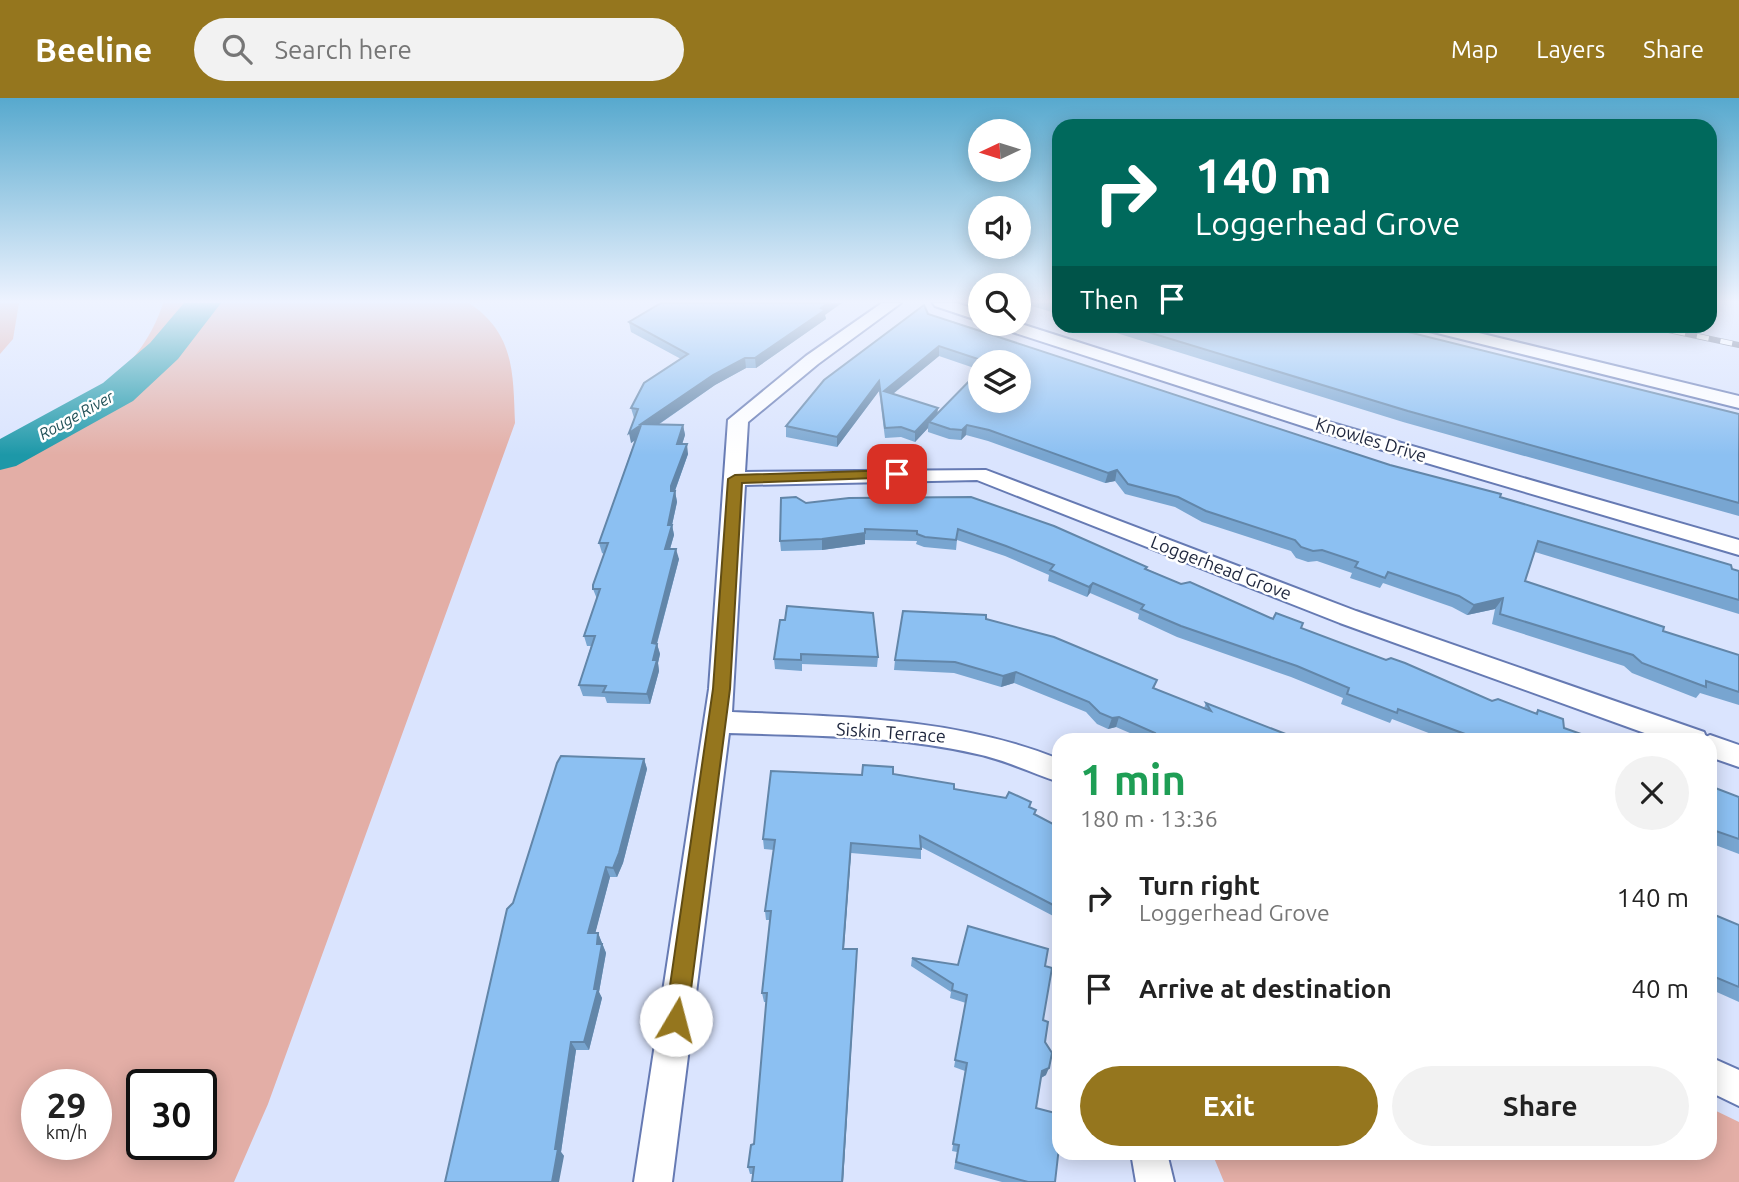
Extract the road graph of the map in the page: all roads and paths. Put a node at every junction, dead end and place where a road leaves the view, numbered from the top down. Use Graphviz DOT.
graph roads {
  1 [pos="821,354"];
  2 [pos="1098,354"];
  3 [pos="1543,354"];
  4 [pos="1739,402"];
  5 [pos="735,479"];
  6 [pos="1739,548"];
  7 [pos="717,722"];
  8 [pos="1674,733"];
  9 [pos="1717,749"];
  10 [pos="1739,757"];
  11 [pos="1052,768"];
  12 [pos="1717,1077"];
  13 [pos="1739,1088"];
  14 [pos="1150,1160"];
  15 [pos="653,1182"];
  16 [pos="1155,1182"];
  1 -- 5 [label="street"];
  2 -- 6 [label="street, Knowles Drive"];
  3 -- 4 [label="street"];
  5 -- 7 [label="street"];
  5 -- 8 [label="street, Loggerhead Grove"];
  7 -- 11 [label="street, Siskin Terrace"];
  7 -- 15 [label="street"];
  9 -- 10 [label="street"];
  12 -- 13 [label="street"];
  14 -- 16 [label="street"];
}
